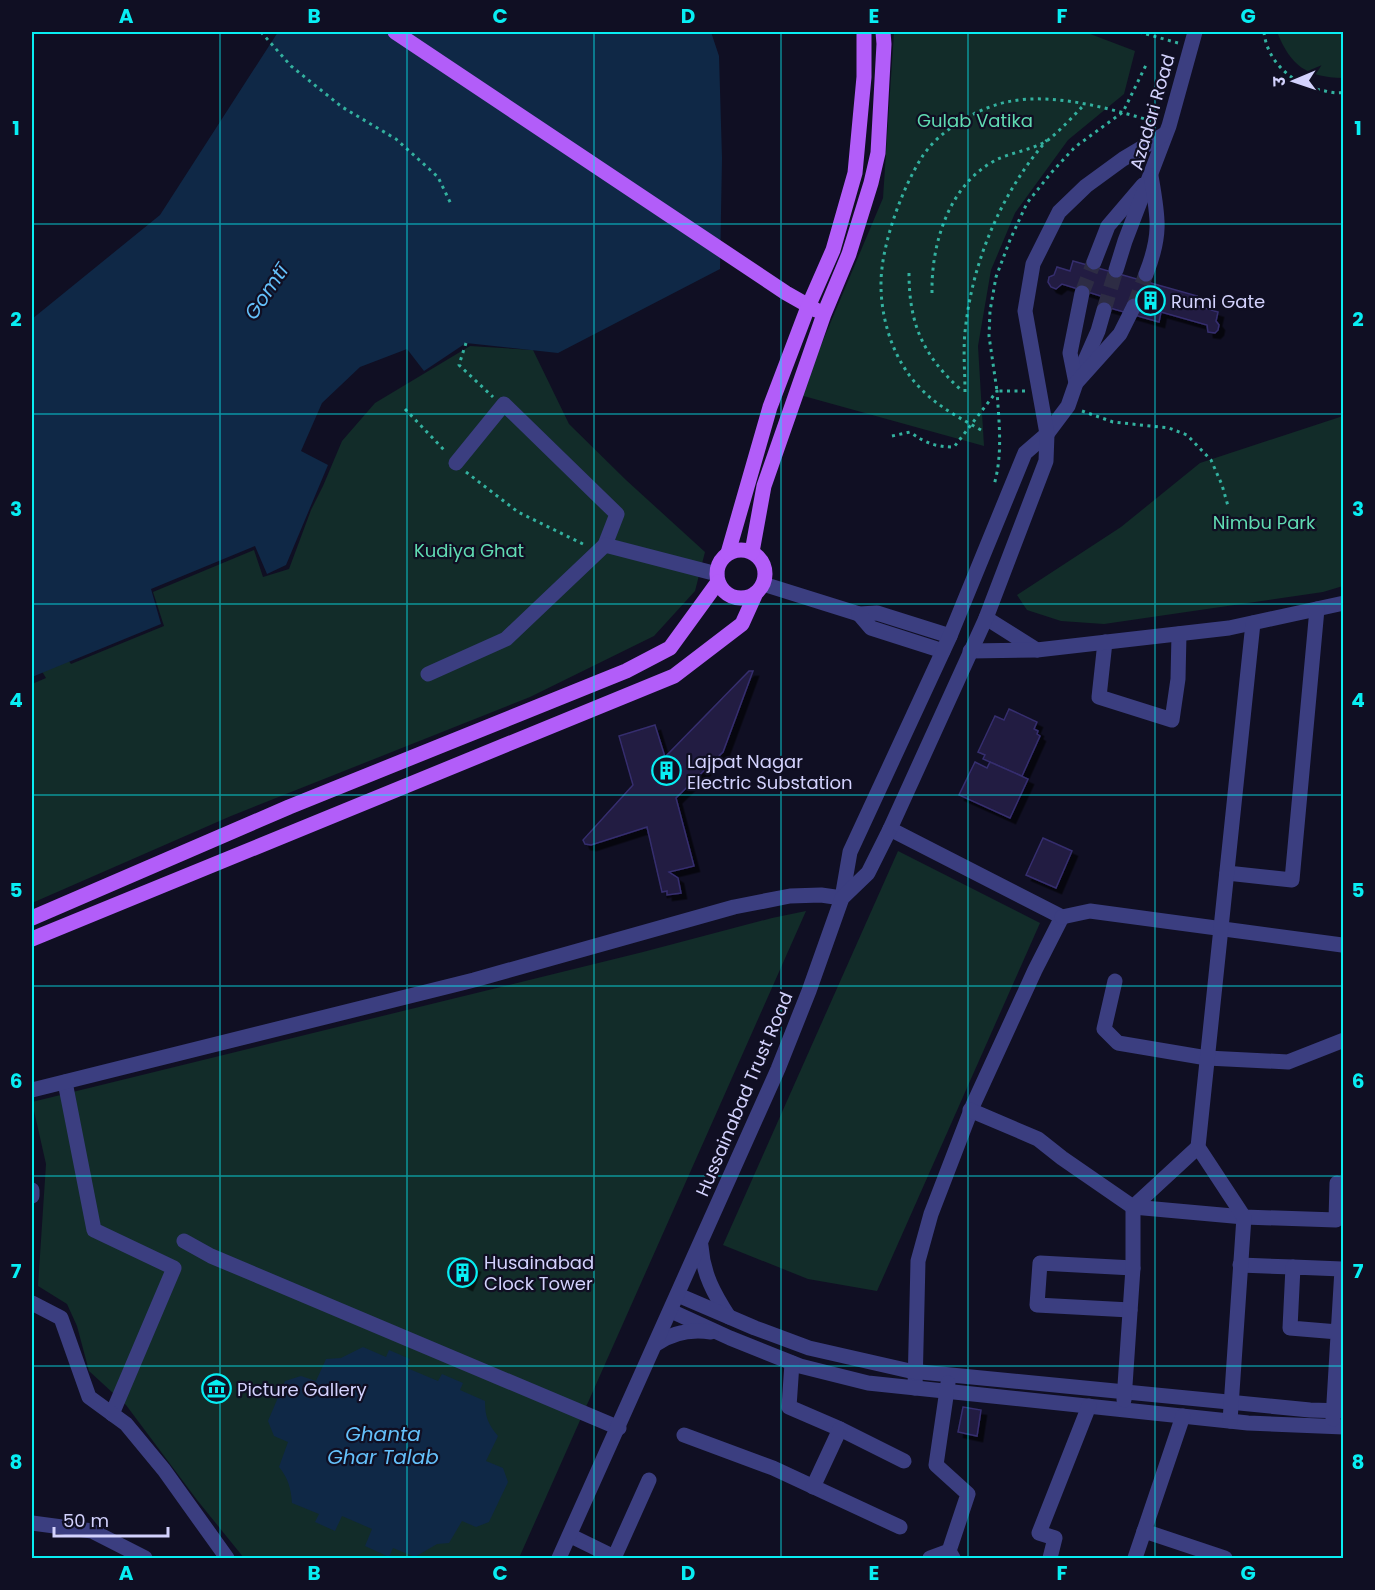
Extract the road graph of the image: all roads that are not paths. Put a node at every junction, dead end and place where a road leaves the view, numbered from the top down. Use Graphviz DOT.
graph roads {
  1 [pos="395,32"];
  2 [pos="864,32"];
  3 [pos="883,32"];
  4 [pos="1193,39"];
  5 [pos="1167,130"];
  6 [pos="1151,176"];
  7 [pos="1094,262"];
  8 [pos="1116,270"];
  9 [pos="1146,274"];
  10 [pos="1082,293"];
  11 [pos="1134,306"];
  12 [pos="808,307"];
  13 [pos="1104,310"];
  14 [pos="824,314"];
  15 [pos="1076,383"];
  16 [pos="1047,434"];
  17 [pos="456,463"];
  18 [pos="602,549"];
  19 [pos="752,552"];
  20 [pos="728,553"];
  21 [pos="717,578"];
  22 [pos="760,589"];
  23 [pos="1344,603"];
  24 [pos="1317,609"];
  25 [pos="859,614"];
  26 [pos="986,618"];
  27 [pos="1253,622"];
  28 [pos="1179,634"];
  29 [pos="950,636"];
  30 [pos="1105,642"];
  31 [pos="1038,650"];
  32 [pos="943,651"];
  33 [pos="970,651"];
  34 [pos="429,674"];
  35 [pos="890,829"];
  36 [pos="1227,873"];
  37 [pos="842,898"];
  38 [pos="1062,917"];
  39 [pos="32,918"];
  40 [pos="1221,929"];
  41 [pos="32,939"];
  42 [pos="1342,945"];
  43 [pos="1115,981"];
  44 [pos="1344,1040"];
  45 [pos="1207,1058"];
  46 [pos="65,1082"];
  47 [pos="32,1090"];
  48 [pos="970,1110"];
  49 [pos="1198,1147"];
  50 [pos="1337,1183"];
  51 [pos="32,1190"];
  52 [pos="32,1196"];
  53 [pos="1133,1207"];
  54 [pos="1244,1217"];
  55 [pos="184,1241"];
  56 [pos="700,1243"];
  57 [pos="1240,1265"];
  58 [pos="1293,1267"];
  59 [pos="1133,1268"];
  60 [pos="678,1295"];
  61 [pos="32,1303"];
  62 [pos="1130,1310"];
  63 [pos="671,1311"];
  64 [pos="729,1317"];
  65 [pos="1338,1332"];
  66 [pos="720,1333"];
  67 [pos="656,1344"];
  68 [pos="792,1363"];
  69 [pos="917,1371"];
  70 [pos="949,1374"];
  71 [pos="915,1388"];
  72 [pos="948,1391"];
  73 [pos="1125,1391"];
  74 [pos="1230,1402"];
  75 [pos="1089,1406"];
  76 [pos="1123,1410"];
  77 [pos="1339,1411"];
  78 [pos="112,1414"];
  79 [pos="1184,1416"];
  80 [pos="1230,1421"];
  81 [pos="1338,1427"];
  82 [pos="619,1428"];
  83 [pos="840,1429"];
  84 [pos="684,1435"];
  85 [pos="904,1461"];
  86 [pos="649,1480"];
  87 [pos="813,1487"];
  88 [pos="32,1523"];
  89 [pos="900,1527"];
  90 [pos="1144,1531"];
  91 [pos="571,1536"];
  92 [pos="117,1552"];
  93 [pos="951,1555"];
  94 [pos="145,1558"];
  95 [pos="227,1558"];
  96 [pos="559,1558"];
  97 [pos="614,1558"];
  98 [pos="930,1558"];
  99 [pos="1050,1558"];
  100 [pos="1134,1558"];
  101 [pos="1225,1558"];
  1 -- 12 [label="main road"];
  2 -- 12 [label="main road"];
  3 -- 14 [label="main road"];
  4 -- 5 [label="street, Azadari Road"];
  5 -- 6 [label="street, Azadari Road"];
  5 -- 16 [label="street, Hussainabad Trust Road"];
  6 -- 7 [label="street"];
  6 -- 8 [label="street"];
  6 -- 9 [label="street, Azadari Road"];
  10 -- 15 [label="street"];
  11 -- 15 [label="street"];
  12 -- 14 [label="main road"];
  12 -- 20 [label="main road"];
  13 -- 15 [label="street"];
  14 -- 19 [label="main road"];
  15 -- 16 [label="street"];
  16 -- 26 [label="street, Hussainabad Trust Road"];
  16 -- 29 [label="street"];
  17 -- 18 [label="street"];
  18 -- 21 [label="street"];
  18 -- 34 [label="street"];
  19 -- 20 [label="main road"];
  19 -- 22 [label="main road"];
  20 -- 21 [label="main road"];
  21 -- 22 [label="main road"];
  21 -- 39 [label="main road"];
  22 -- 25 [label="street"];
  22 -- 41 [label="main road"];
  23 -- 24 [label="street"];
  24 -- 27 [label="street"];
  24 -- 36 [label="street"];
  25 -- 29 [label="street"];
  25 -- 32 [label="street"];
  26 -- 31 [label="street"];
  26 -- 33 [label="street, Hussainabad Trust Road"];
  27 -- 28 [label="street"];
  27 -- 36 [label="street"];
  28 -- 30 [label="street"];
  28 -- 30 [label="street"];
  29 -- 32 [label="street"];
  30 -- 31 [label="street"];
  31 -- 33 [label="street"];
  32 -- 37 [label="street"];
  33 -- 35 [label="street, Hussainabad Trust Road"];
  35 -- 37 [label="street, Hussainabad Trust Road"];
  35 -- 38 [label="street"];
  36 -- 40 [label="street"];
  37 -- 46 [label="street"];
  37 -- 56 [label="street, Hussainabad Trust Road"];
  38 -- 40 [label="street"];
  38 -- 48 [label="street"];
  40 -- 42 [label="street"];
  40 -- 45 [label="street"];
  43 -- 45 [label="street"];
  44 -- 45 [label="street"];
  45 -- 49 [label="street"];
  46 -- 47 [label="street"];
  46 -- 78 [label="street"];
  48 -- 53 [label="street"];
  48 -- 69 [label="street"];
  49 -- 53 [label="street"];
  49 -- 54 [label="street"];
  50 -- 54 [label="street"];
  51 -- 52 [label="street"];
  53 -- 54 [label="street"];
  53 -- 59 [label="street"];
  54 -- 57 [label="street"];
  55 -- 82 [label="street"];
  56 -- 60 [label="street, Hussainabad Trust Road"];
  56 -- 64 [label="street"];
  57 -- 58 [label="street"];
  57 -- 74 [label="street"];
  58 -- 65 [label="street"];
  58 -- 65 [label="street"];
  59 -- 62 [label="street"];
  59 -- 62 [label="street"];
  60 -- 63 [label="street, Hussainabad Trust Road"];
  60 -- 64 [label="street"];
  61 -- 78 [label="street"];
  62 -- 73 [label="street"];
  63 -- 66 [label="street"];
  63 -- 67 [label="street, Hussainabad Trust Road"];
  64 -- 69 [label="street"];
  65 -- 77 [label="street"];
  66 -- 67 [label="street"];
  66 -- 68 [label="street"];
  67 -- 82 [label="street, Hussainabad Trust Road"];
  68 -- 71 [label="street"];
  68 -- 83 [label="street"];
  69 -- 70 [label="street"];
  69 -- 71 [label="street"];
  70 -- 72 [label="street"];
  70 -- 73 [label="street"];
  71 -- 72 [label="street"];
  72 -- 75 [label="street"];
  72 -- 93 [label="street"];
  73 -- 74 [label="street"];
  73 -- 76 [label="street"];
  74 -- 77 [label="street"];
  74 -- 80 [label="street"];
  75 -- 76 [label="street"];
  75 -- 99 [label="street"];
  76 -- 79 [label="street"];
  77 -- 81 [label="street"];
  78 -- 95 [label="street"];
  79 -- 80 [label="street"];
  79 -- 90 [label="street"];
  80 -- 81 [label="street"];
  82 -- 91 [label="street, Hussainabad Trust Road"];
  83 -- 85 [label="street"];
  83 -- 87 [label="street"];
  84 -- 87 [label="street"];
  86 -- 97 [label="street"];
  87 -- 89 [label="street"];
  88 -- 92 [label="street"];
  90 -- 100 [label="street"];
  90 -- 101 [label="street"];
  91 -- 96 [label="street, Hussainabad Trust Road"];
  91 -- 97 [label="street"];
  92 -- 94 [label="street"];
  93 -- 98 [label="street"];
}
